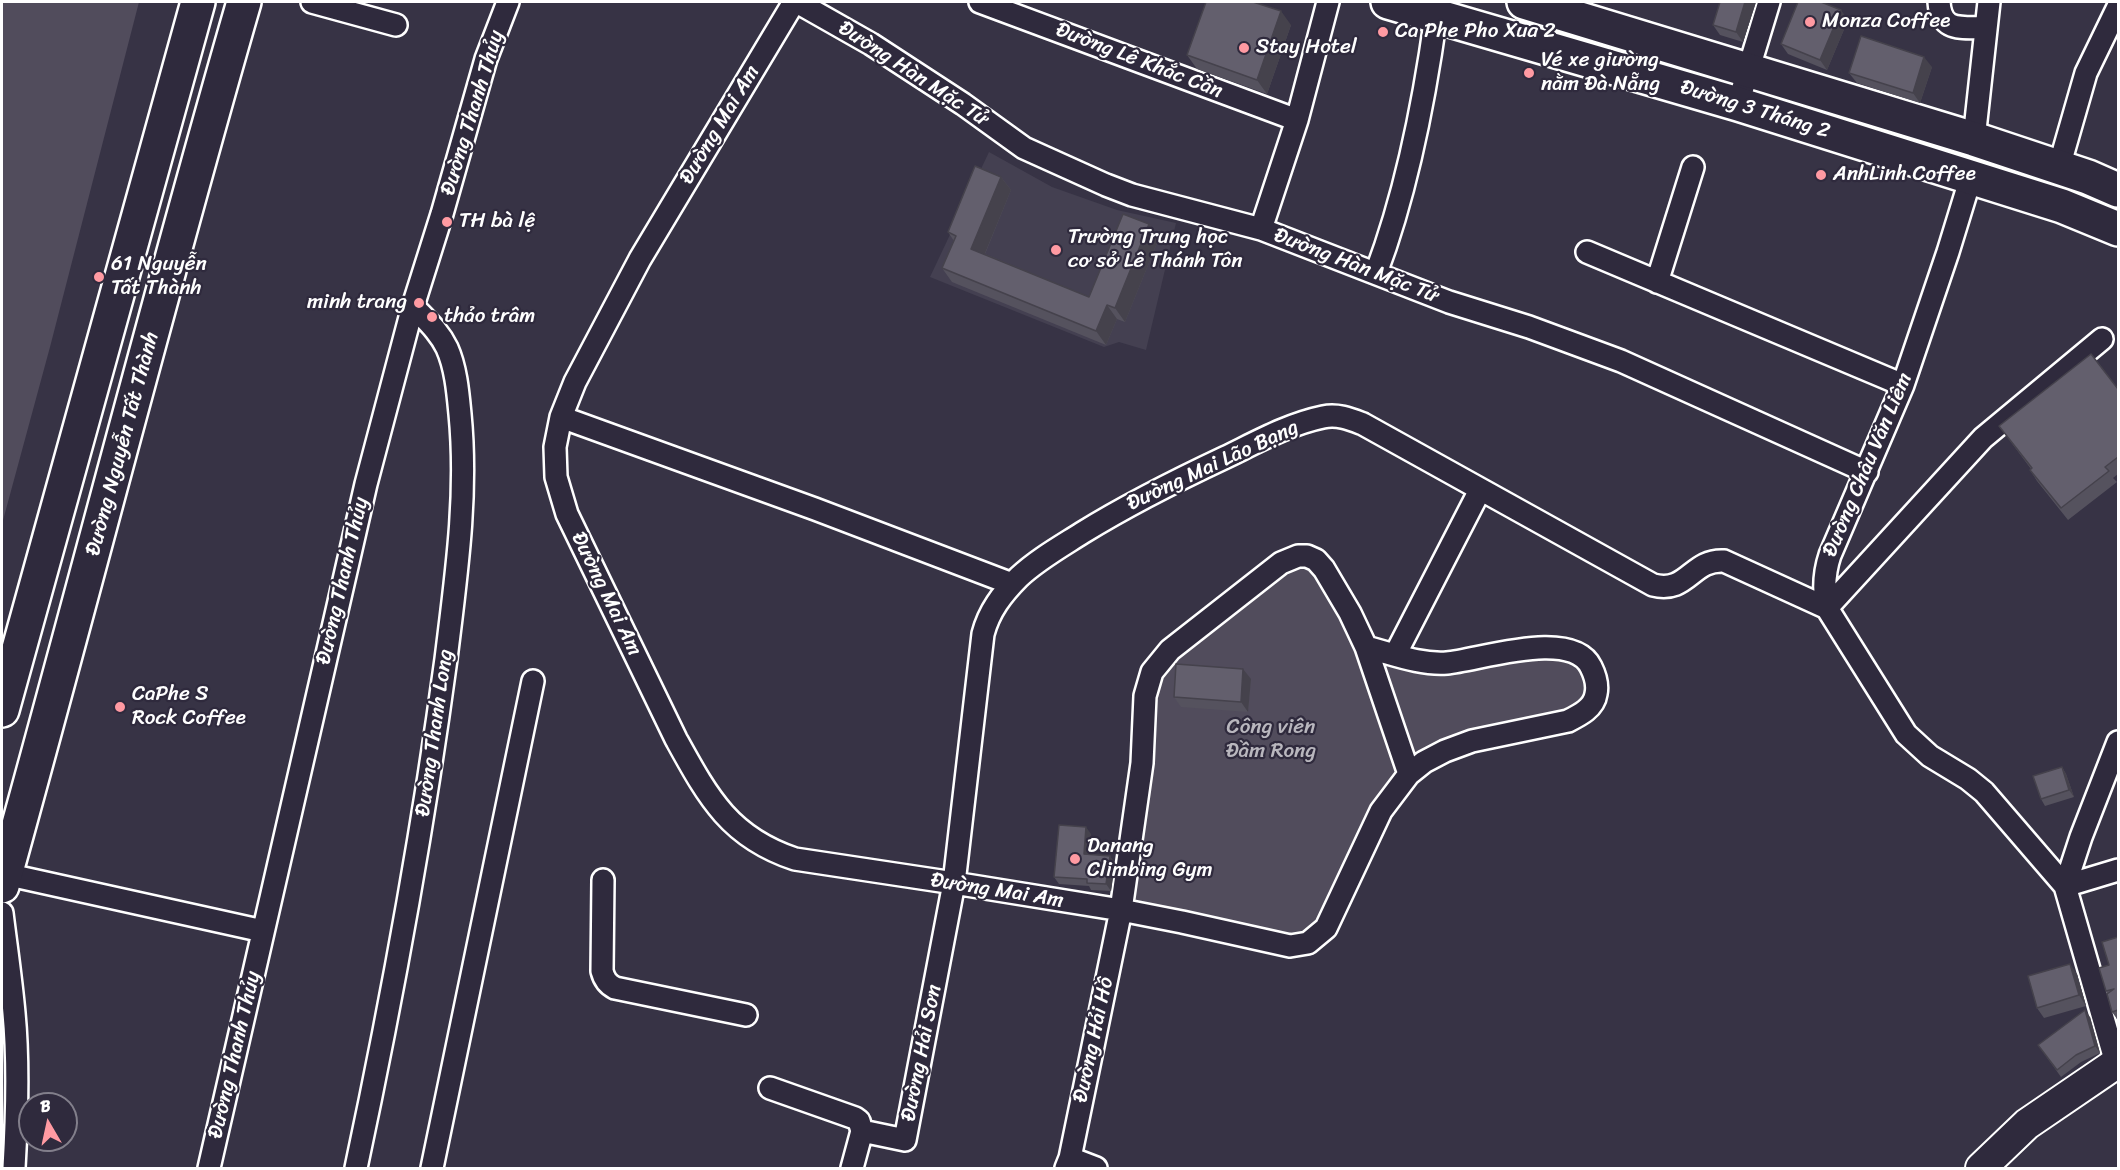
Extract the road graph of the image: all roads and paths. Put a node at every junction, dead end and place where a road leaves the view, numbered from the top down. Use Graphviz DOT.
graph roads {
  1 [pos="198,2"];
  2 [pos="244,2"];
  3 [pos="312,2"];
  4 [pos="508,2"];
  5 [pos="795,2"];
  6 [pos="980,2"];
  7 [pos="1328,2"];
  8 [pos="1388,2"];
  9 [pos="1524,2"];
  10 [pos="1769,2"];
  11 [pos="1939,2"];
  12 [pos="1989,2"];
  13 [pos="2118,7"];
  14 [pos="1436,16"];
  15 [pos="396,25"];
  16 [pos="1984,28"];
  17 [pos="1749,69"];
  18 [pos="1738,104"];
  19 [pos="1297,120"];
  20 [pos="163,126"];
  21 [pos="1974,139"];
  22 [pos="203,141"];
  23 [pos="1693,167"];
  24 [pos="2059,167"];
  25 [pos="1971,177"];
  26 [pos="2118,190"];
  27 [pos="1261,229"];
  28 [pos="2118,229"];
  29 [pos="1587,252"];
  30 [pos="1376,273"];
  31 [pos="1658,282"];
  32 [pos="412,306"];
  33 [pos="2102,339"];
  34 [pos="1903,385"];
  35 [pos="561,417"];
  36 [pos="1867,472"];
  37 [pos="1480,490"];
  38 [pos="43,562"];
  39 [pos="88,575"];
  40 [pos="1012,584"];
  41 [pos="1827,608"];
  42 [pos="1366,647"];
  43 [pos="1395,655"];
  44 [pos="533,681"];
  45 [pos="2,710"];
  46 [pos="2118,742"];
  47 [pos="1409,774"];
  48 [pos="2118,870"];
  49 [pos="3,880"];
  50 [pos="603,880"];
  51 [pos="954,883"];
  52 [pos="2065,886"];
  53 [pos="1121,910"];
  54 [pos="2,913"];
  55 [pos="263,932"];
  56 [pos="746,1015"];
  57 [pos="2117,1063"];
  58 [pos="770,1088"];
  59 [pos="862,1131"];
  60 [pos="1068,1163"];
  61 [pos="14,1168"];
  62 [pos="209,1168"];
  63 [pos="356,1168"];
  64 [pos="432,1168"];
  65 [pos="852,1168"];
  66 [pos="1096,1168"];
  67 [pos="1981,1168"];
  1 -- 20 [label="main road"];
  2 -- 22 [label="main road, Đường Nguyễn Tất Thành"];
  3 -- 15 [label="street"];
  4 -- 32 [label="street, Đường Thanh Thủy"];
  5 -- 27 [label="street, Đường Hàn Mặc Tử"];
  5 -- 35 [label="street, Đường Mai Am"];
  6 -- 19 [label="street, Đường Lê Khắc Cần"];
  7 -- 19 [label="street"];
  8 -- 14 [label="main road, Đường 3 Tháng 2"];
  9 -- 17 [label="main road, Đường 3 Tháng 2"];
  10 -- 17 [label="street"];
  11 -- 16 [label="street"];
  12 -- 16 [label="street"];
  13 -- 24 [label="street"];
  14 -- 18 [label="main road, Đường 3 Tháng 2"];
  14 -- 30 [label="street"];
  16 -- 21 [label="street"];
  17 -- 18 [label="street"];
  17 -- 21 [label="main road, Đường 3 Tháng 2"];
  18 -- 25 [label="main road, Đường 3 Tháng 2"];
  19 -- 27 [label="street"];
  20 -- 22 [label="main road"];
  20 -- 38 [label="main road"];
  21 -- 24 [label="main road, Đường 3 Tháng 2"];
  22 -- 39 [label="main road, Đường Nguyễn Tất Thành"];
  23 -- 31 [label="street"];
  24 -- 26 [label="main road, Đường 3 Tháng 2"];
  25 -- 28 [label="main road, Đường 3 Tháng 2"];
  25 -- 34 [label="street, Đường Châu Văn Liêm"];
  27 -- 30 [label="street, Đường Hàn Mặc Tử"];
  29 -- 31 [label="street"];
  30 -- 36 [label="street, Đường Hàn Mặc Tử"];
  31 -- 34 [label="street"];
  32 -- 55 [label="street, Đường Thanh Thủy"];
  32 -- 63 [label="street, Đường Thanh Long"];
  33 -- 41 [label="street"];
  34 -- 36 [label="street, Đường Châu Văn Liêm"];
  35 -- 40 [label="street"];
  35 -- 51 [label="street, Đường Mai Am"];
  36 -- 41 [label="street, Đường Châu Văn Liêm"];
  37 -- 40 [label="street, Đường Mai Lão Bạng"];
  37 -- 41 [label="street, Đường Mai Lão Bạng"];
  37 -- 43 [label="street"];
  38 -- 39 [label="main road"];
  38 -- 45 [label="main road"];
  39 -- 49 [label="main road, Đường Nguyễn Tất Thành"];
  40 -- 51 [label="street, Đường Mai Lão Bạng"];
  41 -- 52 [label="street"];
  42 -- 43 [label="street, Đường Mai Am"];
  42 -- 47 [label="street, Đường Hải Hồ"];
  42 -- 53 [label="street, Đường Hải Hồ"];
  43 -- 47 [label="street, Đường Mai Am"];
  44 -- 64 [label="street"];
  46 -- 52 [label="street"];
  47 -- 53 [label="street, Đường Mai Am"];
  48 -- 52 [label="street"];
  49 -- 55 [label="street"];
  50 -- 56 [label="street"];
  51 -- 53 [label="street, Đường Mai Am"];
  51 -- 59 [label="street, Đường Hải Sơn"];
  52 -- 57 [label="street"];
  53 -- 60 [label="street, Đường Hải Hồ"];
  54 -- 61 [label="street"];
  55 -- 62 [label="street, Đường Thanh Thủy"];
  57 -- 67 [label="main road"];
  58 -- 59 [label="street"];
  59 -- 65 [label="street"];
  60 -- 66 [label="street"];
}
